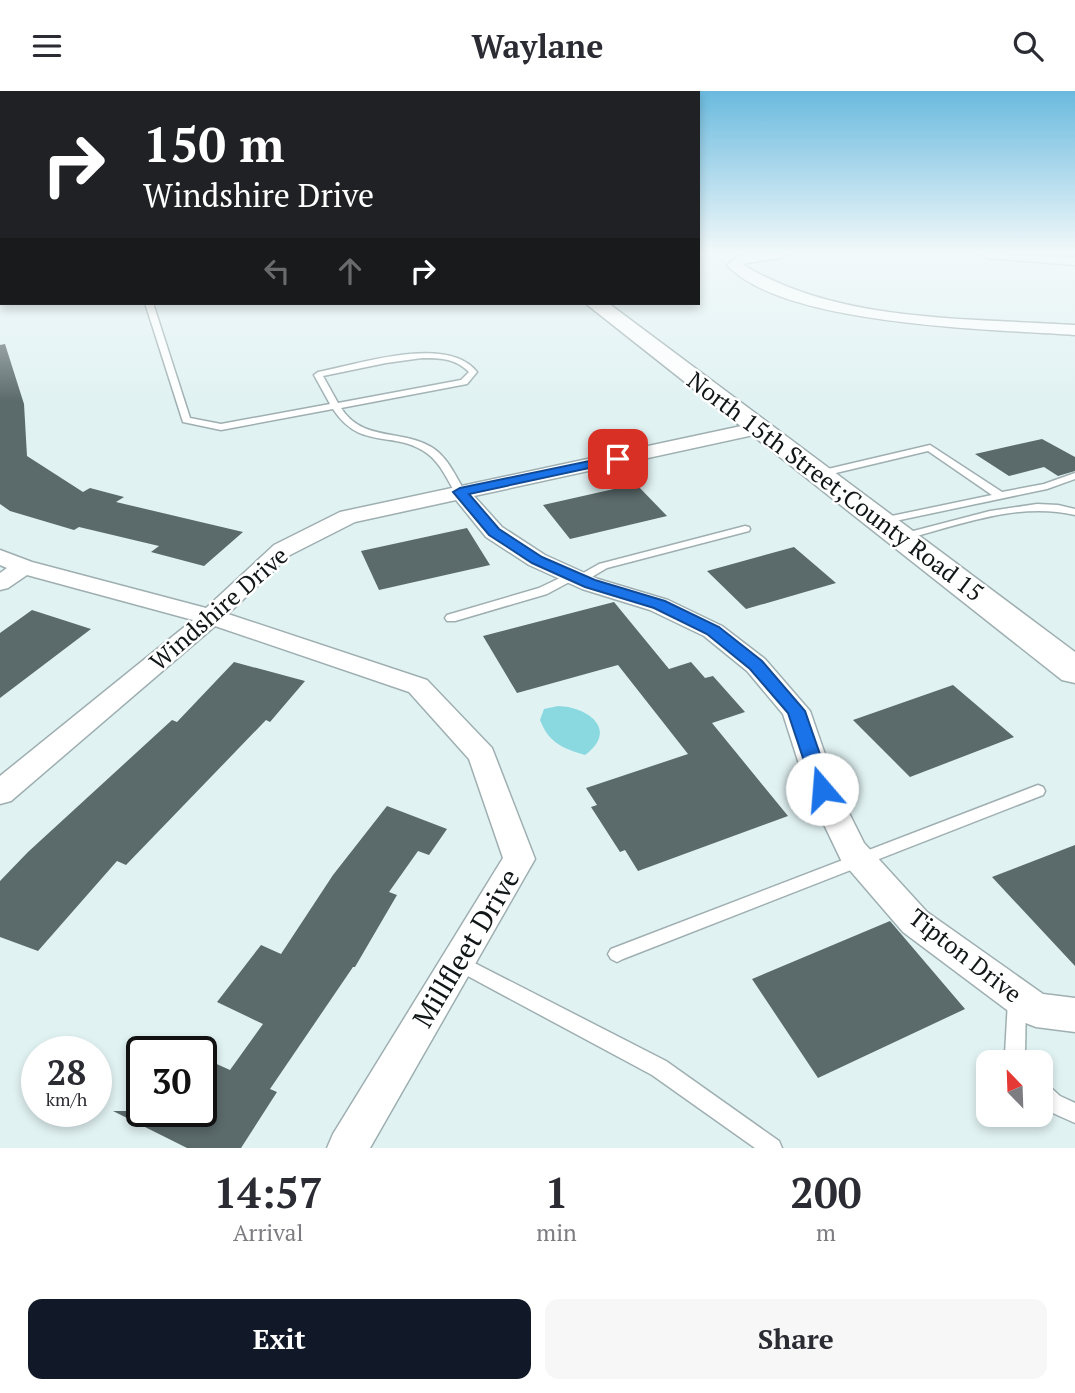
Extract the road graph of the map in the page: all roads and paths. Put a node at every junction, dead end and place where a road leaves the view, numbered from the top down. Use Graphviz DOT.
graph roads {
  1 [pos="825,303"];
  2 [pos="150,305"];
  3 [pos="598,305"];
  4 [pos="1075,330"];
  5 [pos="337,405"];
  6 [pos="760,428"];
  7 [pos="820,474"];
  8 [pos="1075,476"];
  9 [pos="460,492"];
  10 [pos="999,495"];
  11 [pos="1075,512"];
  12 [pos="746,529"];
  13 [pos="891,529"];
  14 [pos="0,557"];
  15 [pos="24,567"];
  16 [pos="576,577"];
  17 [pos="0,583"];
  18 [pos="211,617"];
  19 [pos="450,618"];
  20 [pos="1075,671"];
  21 [pos="1038,791"];
  22 [pos="0,793"];
  23 [pos="860,860"];
  24 [pos="617,954"];
  25 [pos="456,962"];
  26 [pos="1017,997"];
  27 [pos="1075,1015"];
  28 [pos="1015,1050"];
  29 [pos="1054,1103"];
  30 [pos="1075,1113"];
  31 [pos="347,1148"];
  32 [pos="772,1148"];
  1 -- 4 [label="street"];
  2 -- 5 [label="lane"];
  3 -- 6 [label="street, North 15th Street;County Road 15"];
  5 -- 5 [label="lane"];
  5 -- 9 [label="lane"];
  6 -- 7 [label="street, North 15th Street;County Road 15"];
  6 -- 9 [label="street, Windshire Drive"];
  7 -- 10 [label="lane"];
  7 -- 13 [label="street, North 15th Street;County Road 15"];
  8 -- 10 [label="lane"];
  9 -- 16 [label="street, Tipton Drive"];
  9 -- 18 [label="street, Windshire Drive"];
  10 -- 13 [label="lane"];
  11 -- 13 [label="lane"];
  12 -- 16 [label="lane"];
  13 -- 20 [label="street, North 15th Street;County Road 15"];
  14 -- 15 [label="street"];
  15 -- 17 [label="street"];
  15 -- 18 [label="street"];
  16 -- 19 [label="lane"];
  16 -- 23 [label="street, Tipton Drive"];
  18 -- 22 [label="street, Windshire Drive"];
  18 -- 25 [label="street, Millfleet Drive"];
  21 -- 23 [label="lane"];
  23 -- 24 [label="lane"];
  23 -- 26 [label="street, Tipton Drive"];
  25 -- 31 [label="street, Millfleet Drive"];
  25 -- 32 [label="lane"];
  26 -- 27 [label="street, Tipton Drive"];
  26 -- 28 [label="lane"];
  29 -- 30 [label="lane"];
}
